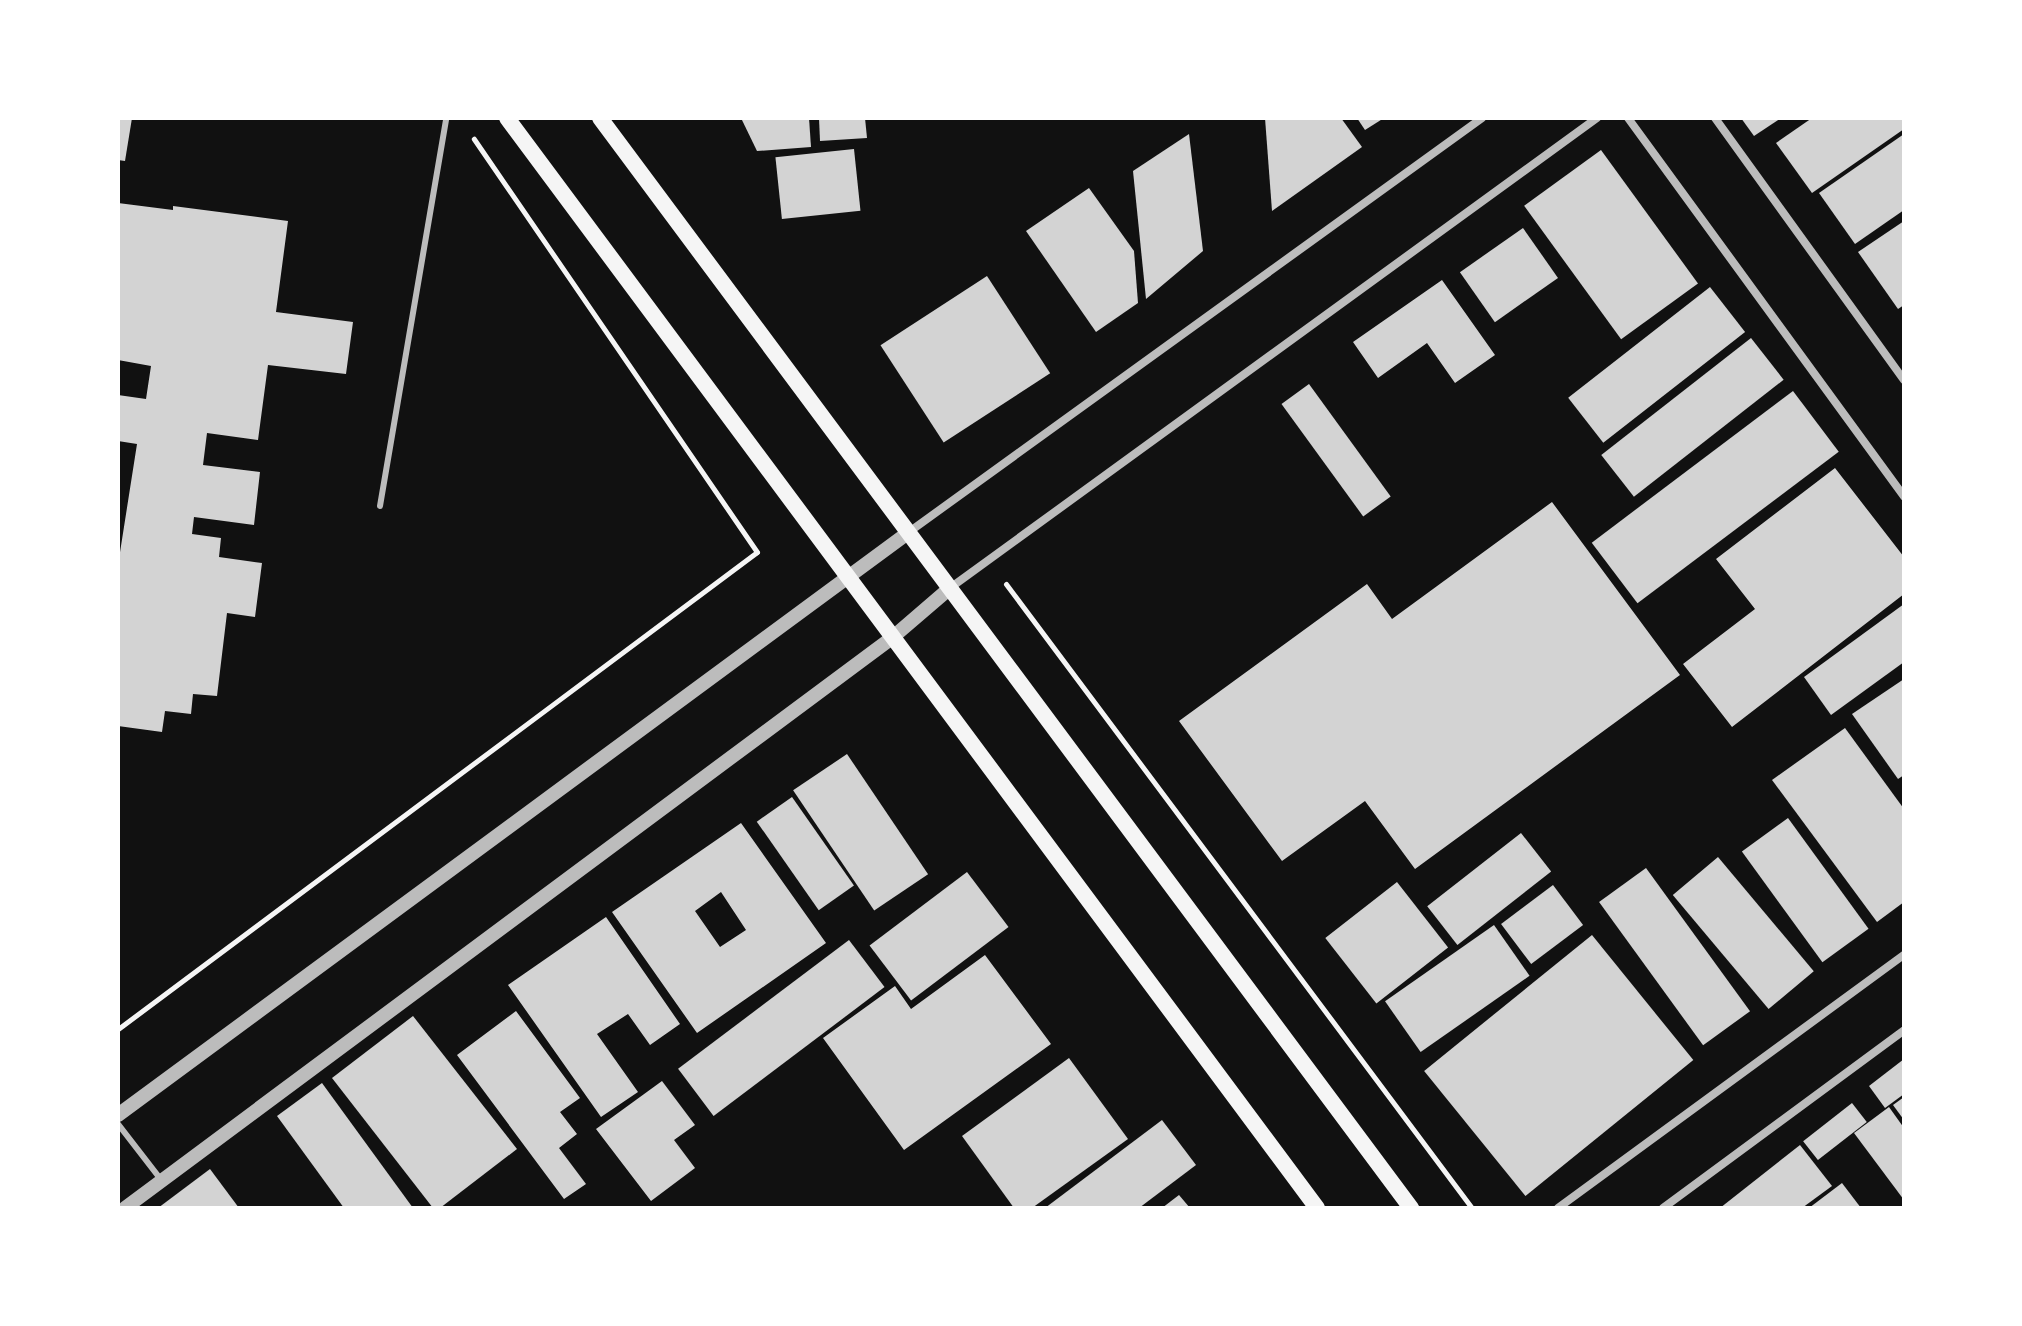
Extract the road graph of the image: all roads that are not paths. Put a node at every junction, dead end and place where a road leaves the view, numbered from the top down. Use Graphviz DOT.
graph roads {
  1 [pos="446,118"];
  2 [pos="507,118"];
  3 [pos="600,118"];
  4 [pos="1482,118"];
  5 [pos="1597,118"];
  6 [pos="1628,118"];
  7 [pos="1715,118"];
  8 [pos="1904,380"];
  9 [pos="1904,497"];
  10 [pos="380,506"];
  11 [pos="909,532"];
  12 [pos="850,579"];
  13 [pos="950,588"];
  14 [pos="893,637"];
  15 [pos="1904,955"];
  16 [pos="1904,1030"];
  17 [pos="118,1115"];
  18 [pos="118,1124"];
  19 [pos="162,1181"];
  20 [pos="125,1208"];
  21 [pos="1317,1208"];
  22 [pos="1411,1208"];
  23 [pos="1558,1208"];
  24 [pos="1663,1208"];
  1 -- 10 [label="lane"];
  2 -- 12 [label="main road"];
  3 -- 11 [label="main road"];
  4 -- 11 [label="street"];
  5 -- 13 [label="street"];
  6 -- 9 [label="street"];
  7 -- 8 [label="street"];
  11 -- 12 [label="street"];
  11 -- 13 [label="main road"];
  12 -- 14 [label="main road"];
  12 -- 17 [label="street"];
  13 -- 14 [label="street"];
  13 -- 22 [label="main road"];
  14 -- 19 [label="street"];
  14 -- 21 [label="main road"];
  15 -- 23 [label="street"];
  16 -- 24 [label="street"];
  18 -- 19 [label="lane"];
  19 -- 20 [label="street"];
}
